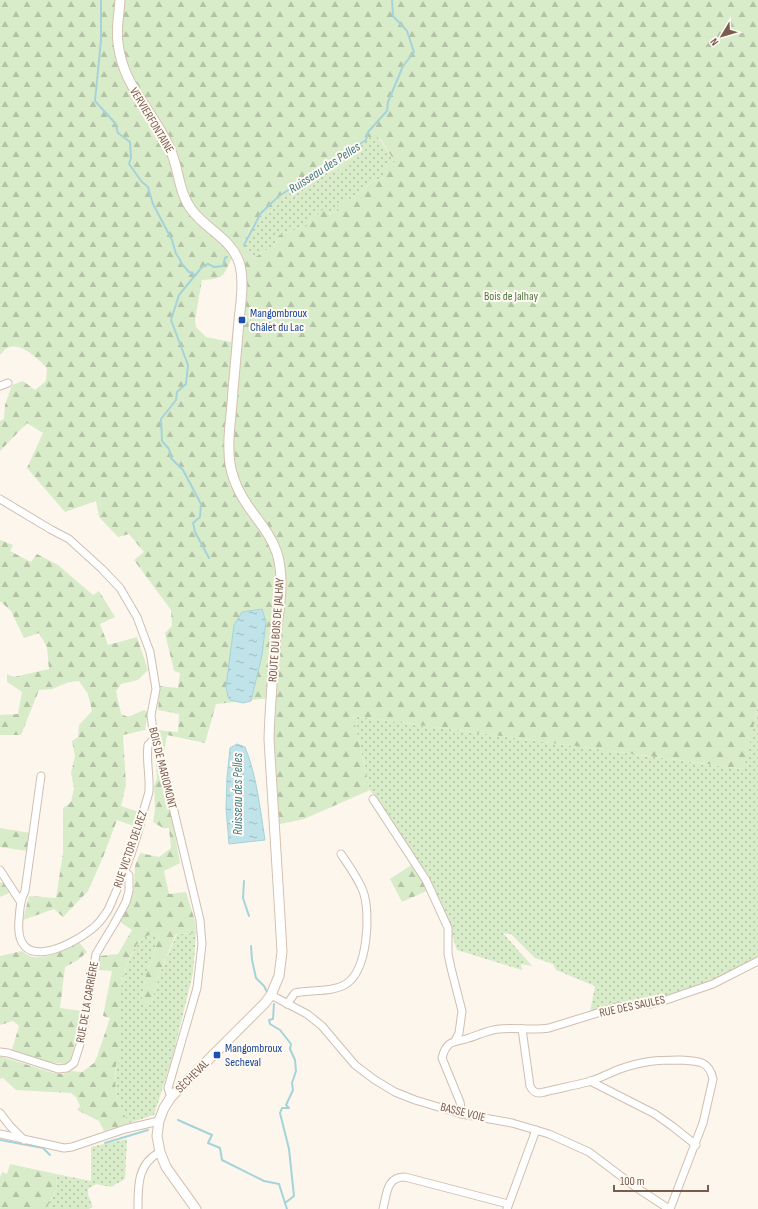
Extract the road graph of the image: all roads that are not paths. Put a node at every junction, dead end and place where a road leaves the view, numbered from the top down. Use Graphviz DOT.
graph roads {
  1 [pos="120,0"];
  2 [pos="240,267"];
  3 [pos="8,383"];
  4 [pos="0,386"];
  5 [pos="0,499"];
  6 [pos="154,739"];
  7 [pos="41,776"];
  8 [pos="373,799"];
  9 [pos="341,854"];
  10 [pos="0,870"];
  11 [pos="125,872"];
  12 [pos="20,901"];
  13 [pos="758,961"];
  14 [pos="271,995"];
  15 [pos="265,1003"];
  16 [pos="287,1004"];
  17 [pos="522,1029"];
  18 [pos="455,1041"];
  19 [pos="0,1052"];
  20 [pos="590,1081"];
  21 [pos="171,1097"];
  22 [pos="0,1113"];
  23 [pos="462,1114"];
  24 [pos="159,1120"];
  25 [pos="536,1130"];
  26 [pos="0,1134"];
  27 [pos="24,1140"];
  28 [pos="696,1145"];
  29 [pos="160,1152"];
  30 [pos="507,1206"];
  31 [pos="138,1209"];
  32 [pos="196,1209"];
  33 [pos="383,1209"];
  34 [pos="669,1209"];
  1 -- 2 [label="main road, VERVIERFONTAINE"];
  2 -- 14 [label="main road, ROUTE DU BOIS DE JALHAY"];
  3 -- 4 [label="street"];
  5 -- 6 [label="street, BOIS DE MARIOMONT"];
  6 -- 11 [label="street, RUE VICTOR DELREZ"];
  6 -- 21 [label="street, BOIS DE MARIOMONT"];
  7 -- 12 [label="street, RUE VICTOR DELREZ"];
  8 -- 18 [label="street"];
  9 -- 16 [label="street"];
  10 -- 12 [label="street"];
  11 -- 12 [label="street, RUE VICTOR DELREZ"];
  11 -- 19 [label="street, RUE DE LA CARRIÈRE"];
  13 -- 17 [label="street, RUE DES SAULES"];
  14 -- 15 [label="main road, ROUTE DU BOIS DE JALHAY"];
  14 -- 16 [label="street, BASSE VOIE"];
  15 -- 21 [label="main road, SÈCHEVAL"];
  16 -- 23 [label="street, BASSE VOIE"];
  17 -- 18 [label="street, RUE DES SAULES"];
  17 -- 20 [label="street"];
  18 -- 23 [label="street"];
  20 -- 28 [label="street"];
  20 -- 28 [label="street"];
  21 -- 24 [label="main road, SÈCHEVAL"];
  22 -- 27 [label="street"];
  23 -- 25 [label="street, BASSE VOIE"];
  24 -- 27 [label="street"];
  24 -- 29 [label="main road"];
  25 -- 30 [label="street"];
  25 -- 34 [label="street, BASSE VOIE"];
  26 -- 27 [label="street"];
  28 -- 34 [label="street"];
  29 -- 31 [label="street"];
  29 -- 32 [label="main road"];
  30 -- 33 [label="street"];
}
